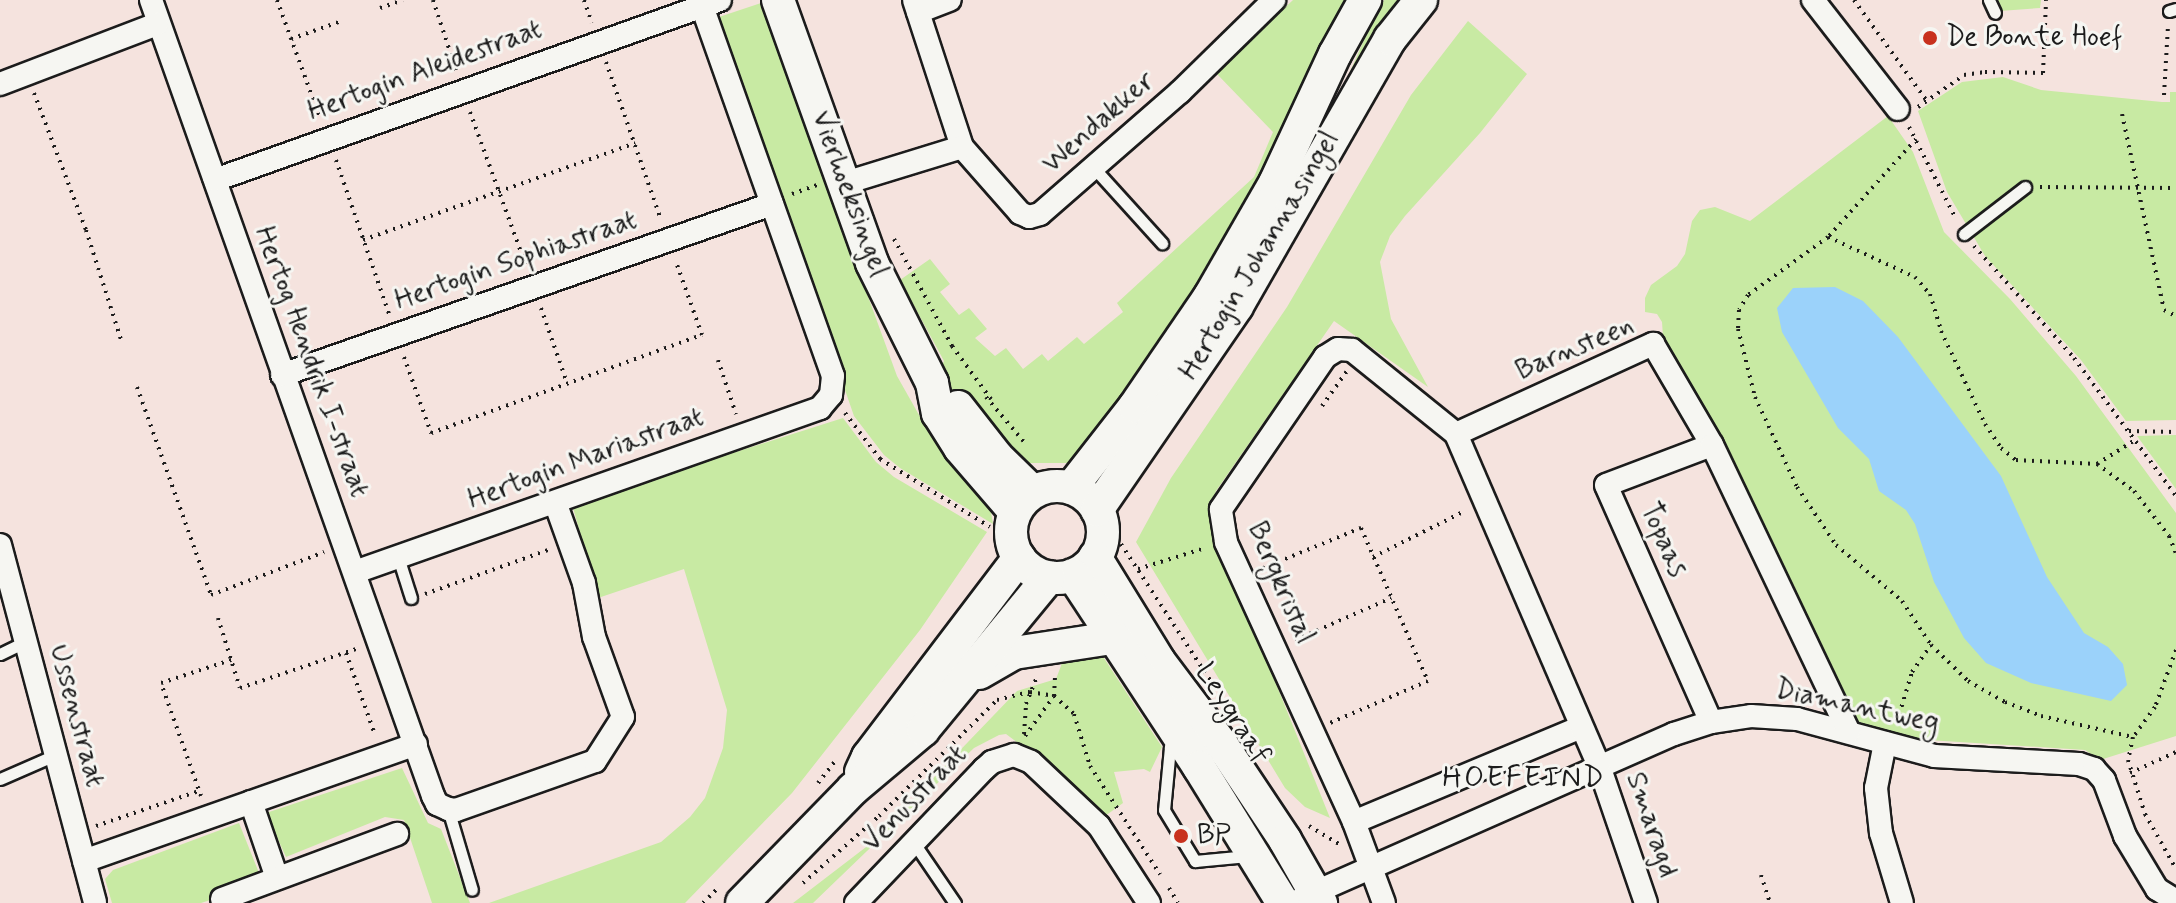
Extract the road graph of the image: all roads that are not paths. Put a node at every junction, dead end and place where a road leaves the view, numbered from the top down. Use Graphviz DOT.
graph roads {
  1 [pos="151,0"];
  2 [pos="778,0"];
  3 [pos="950,0"];
  4 [pos="1274,0"];
  5 [pos="1365,0"];
  6 [pos="1421,0"];
  7 [pos="1813,0"];
  8 [pos="1989,0"];
  9 [pos="707,2"];
  10 [pos="916,6"];
  11 [pos="1995,13"];
  12 [pos="157,24"];
  13 [pos="0,84"];
  14 [pos="1901,114"];
  15 [pos="962,147"];
  16 [pos="1093,167"];
  17 [pos="215,180"];
  18 [pos="845,183"];
  19 [pos="2025,187"];
  20 [pos="772,204"];
  21 [pos="1964,234"];
  22 [pos="1162,243"];
  23 [pos="282,375"];
  24 [pos="1456,434"];
  25 [pos="1712,445"];
  26 [pos="1071,488"];
  27 [pos="555,502"];
  28 [pos="1013,509"];
  29 [pos="1097,510"];
  30 [pos="0,545"];
  31 [pos="398,557"];
  32 [pos="1019,558"];
  33 [pos="1087,564"];
  34 [pos="355,572"];
  35 [pos="411,598"];
  36 [pos="1112,638"];
  37 [pos="25,642"];
  38 [pos="0,654"];
  39 [pos="961,687"];
  40 [pos="1711,722"];
  41 [pos="1190,727"];
  42 [pos="1581,727"];
  43 [pos="1849,732"];
  44 [pos="1885,743"];
  45 [pos="416,744"];
  46 [pos="55,755"];
  47 [pos="1599,766"];
  48 [pos="0,779"];
  49 [pos="853,789"];
  50 [pos="251,802"];
  51 [pos="448,809"];
  52 [pos="1354,822"];
  53 [pos="397,834"];
  54 [pos="914,843"];
  55 [pos="1252,856"];
  56 [pos="84,861"];
  57 [pos="1371,865"];
  58 [pos="277,878"];
  59 [pos="472,890"];
  60 [pos="222,899"];
  61 [pos="1310,899"];
  62 [pos="2176,901"];
  63 [pos="858,902"];
  64 [pos="95,903"];
  65 [pos="742,903"];
  66 [pos="955,903"];
  67 [pos="1149,903"];
  68 [pos="1283,903"];
  69 [pos="1384,903"];
  70 [pos="1646,903"];
  71 [pos="1902,903"];
  1 -- 12 [label="street, Hertog Hendrik I-straat"];
  2 -- 18 [label="main road, Vierhoeksingel"];
  3 -- 10 [label="street"];
  4 -- 16 [label="street, Wendakker"];
  5 -- 26 [label="main road, Hertogin Johannasingel"];
  6 -- 29 [label="main road, Hertogin Johannasingel"];
  7 -- 14 [label="street"];
  8 -- 11 [label="lane"];
  9 -- 17 [label="street, Hertogin Aleidestraat"];
  9 -- 20 [label="street"];
  10 -- 15 [label="street, Wendakker"];
  12 -- 13 [label="street"];
  12 -- 17 [label="street, Hertog Hendrik I-straat"];
  15 -- 16 [label="street, Wendakker"];
  15 -- 18 [label="street"];
  16 -- 22 [label="lane"];
  17 -- 23 [label="street, Hertog Hendrik I-straat"];
  18 -- 28 [label="main road, Vierhoeksingel"];
  19 -- 21 [label="lane"];
  20 -- 23 [label="street, Hertogin Sophiastraat"];
  20 -- 27 [label="street, Hertogin Mariastraat"];
  23 -- 34 [label="street, Hertog Hendrik I-straat"];
  24 -- 25 [label="street, Barnsteen"];
  24 -- 42 [label="street"];
  24 -- 52 [label="street, Bergkristal"];
  25 -- 40 [label="street, Topaas"];
  25 -- 43 [label="street, Barnsteen"];
  26 -- 28 [label="main road"];
  26 -- 29 [label="main road"];
  27 -- 31 [label="street, Hertogin Mariastraat"];
  27 -- 51 [label="street"];
  28 -- 32 [label="main road"];
  29 -- 33 [label="main road"];
  30 -- 37 [label="street, Ussenstraat"];
  31 -- 34 [label="street, Hertogin Mariastraat"];
  31 -- 35 [label="lane"];
  32 -- 33 [label="main road"];
  32 -- 49 [label="main road"];
  33 -- 36 [label="main road, Leygraaf"];
  33 -- 39 [label="main road"];
  33 -- 41 [label="main road, Leygraaf"];
  34 -- 45 [label="street, Hertog Hendrik I-straat"];
  36 -- 39 [label="main road"];
  36 -- 41 [label="main road, Leygraaf"];
  37 -- 38 [label="lane"];
  37 -- 46 [label="street, Ussenstraat"];
  39 -- 49 [label="main road"];
  40 -- 43 [label="street, Diamantweg"];
  40 -- 47 [label="street, Diamantweg"];
  41 -- 55 [label="main road, Leygraaf"];
  41 -- 55 [label="lane"];
  41 -- 61 [label="main road, Leygraaf"];
  42 -- 47 [label="street"];
  42 -- 52 [label="street"];
  43 -- 44 [label="street, Diamantweg"];
  44 -- 62 [label="street, Diamantweg"];
  44 -- 71 [label="street"];
  45 -- 50 [label="street"];
  45 -- 51 [label="street, Hertog Hendrik I-straat"];
  46 -- 48 [label="lane"];
  46 -- 56 [label="street, Ussenstraat"];
  47 -- 57 [label="street, Diamantweg"];
  47 -- 70 [label="street, Smaragd"];
  49 -- 65 [label="main road"];
  50 -- 56 [label="street"];
  50 -- 58 [label="street"];
  51 -- 59 [label="lane"];
  52 -- 57 [label="street, Bergkristal"];
  53 -- 58 [label="street"];
  54 -- 63 [label="street, Venusstraat"];
  54 -- 66 [label="lane"];
  54 -- 67 [label="street, Venusstraat"];
  55 -- 68 [label="main road, Leygraaf"];
  56 -- 64 [label="street, Ussenstraat"];
  57 -- 61 [label="street, Diamantweg"];
  57 -- 69 [label="street, Bergkristal"];
  58 -- 60 [label="street"];
}
